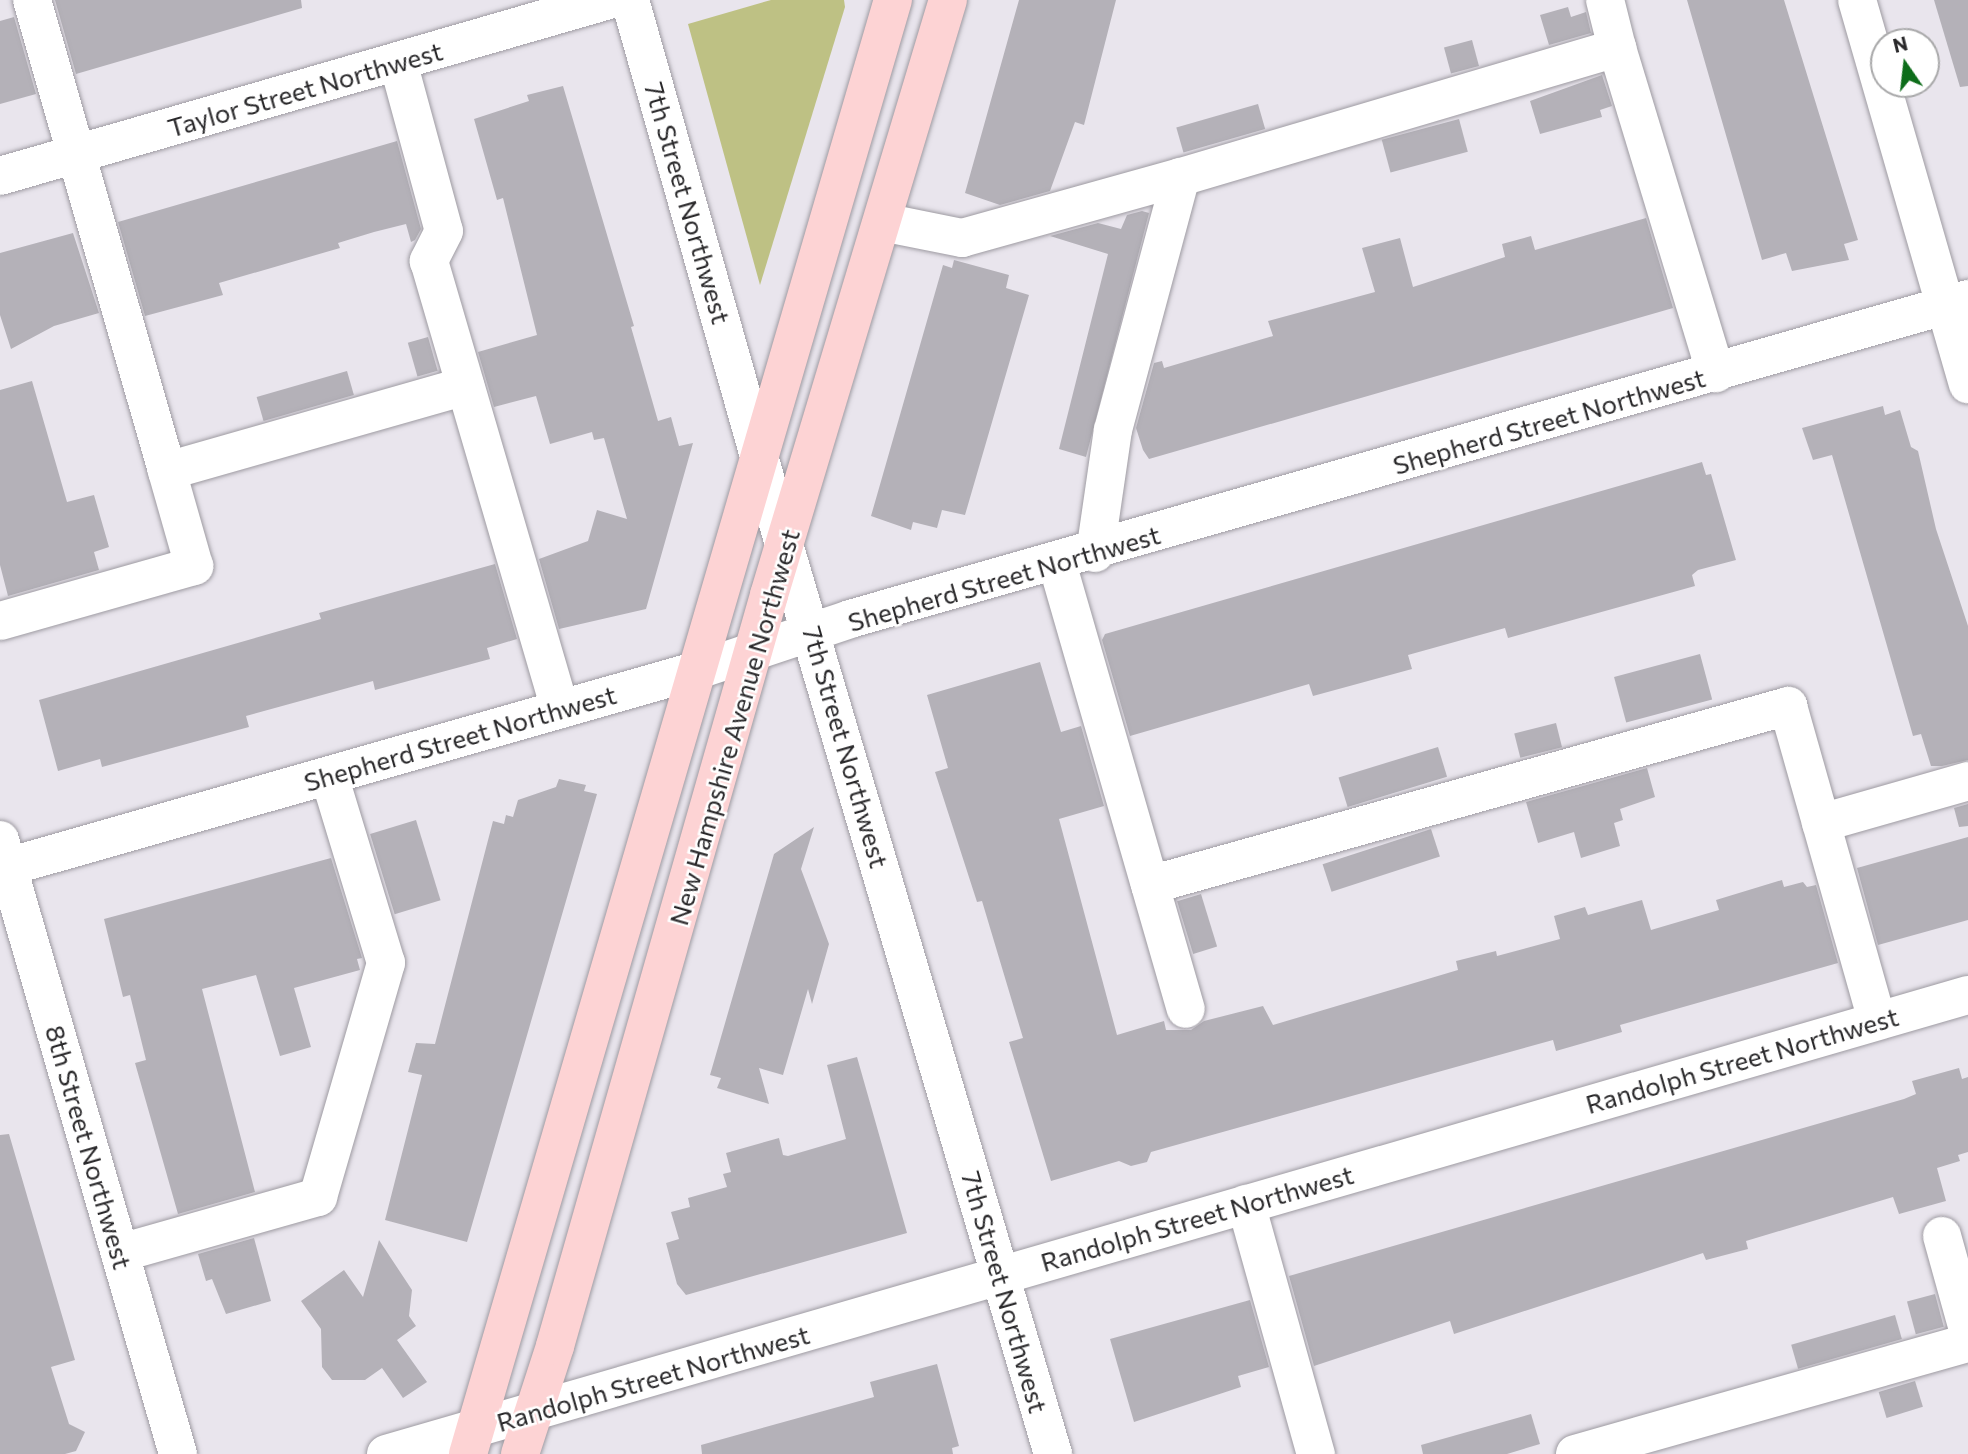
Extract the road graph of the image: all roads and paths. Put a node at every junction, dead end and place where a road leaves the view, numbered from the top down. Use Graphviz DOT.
graph roads {
  1 [pos="32,0"];
  2 [pos="609,0"];
  3 [pos="630,0"];
  4 [pos="893,0"];
  5 [pos="948,0"];
  6 [pos="1605,0"];
  7 [pos="1857,0"];
  8 [pos="1618,48"];
  9 [pos="398,62"];
  10 [pos="75,155"];
  11 [pos="0,176"];
  12 [pos="1181,177"];
  13 [pos="882,222"];
  14 [pos="1957,302"];
  15 [pos="1716,373"];
  16 [pos="1968,384"];
  17 [pos="466,386"];
  18 [pos="760,456"];
  19 [pos="167,471"];
  20 [pos="785,548"];
  21 [pos="1095,552"];
  22 [pos="1057,563"];
  23 [pos="0,621"];
  24 [pos="812,635"];
  25 [pos="755,652"];
  26 [pos="698,670"];
  27 [pos="561,709"];
  28 [pos="329,775"];
  29 [pos="1968,781"];
  30 [pos="1821,823"];
  31 [pos="3,859"];
  32 [pos="1150,885"];
  33 [pos="1968,995"];
  34 [pos="1186,1009"];
  35 [pos="1877,1021"];
  36 [pos="1245,1204"];
  37 [pos="1942,1236"];
  38 [pos="120,1253"];
  39 [pos="1001,1276"];
  40 [pos="1968,1330"];
  41 [pos="1968,1343"];
  42 [pos="534,1413"];
  43 [pos="472,1442"];
  44 [pos="178,1454"];
  45 [pos="386,1454"];
  46 [pos="520,1454"];
  47 [pos="1053,1454"];
  48 [pos="1316,1454"];
  49 [pos="1576,1454"];
  1 -- 10 [label="street"];
  2 -- 9 [label="street, Taylor Street Northwest"];
  3 -- 18 [label="street, 7th Street Northwest"];
  4 -- 18 [label="main road, New Hampshire Avenue Northwest"];
  5 -- 13 [label="main road, New Hampshire Avenue Northwest"];
  6 -- 8 [label="street"];
  7 -- 14 [label="street"];
  8 -- 12 [label="street"];
  8 -- 15 [label="street"];
  9 -- 10 [label="street, Taylor Street Northwest"];
  9 -- 17 [label="street"];
  10 -- 11 [label="street, Taylor Street Northwest"];
  10 -- 19 [label="street"];
  12 -- 13 [label="street"];
  12 -- 21 [label="street"];
  13 -- 20 [label="main road, New Hampshire Avenue Northwest"];
  14 -- 15 [label="street, Shepherd Street Northwest"];
  14 -- 16 [label="street"];
  15 -- 21 [label="street, Shepherd Street Northwest"];
  17 -- 19 [label="street"];
  17 -- 27 [label="street"];
  18 -- 20 [label="street, 7th Street Northwest"];
  18 -- 26 [label="main road, New Hampshire Avenue Northwest"];
  19 -- 23 [label="street"];
  20 -- 24 [label="street, 7th Street Northwest"];
  20 -- 25 [label="main road, New Hampshire Avenue Northwest"];
  21 -- 22 [label="street, Shepherd Street Northwest"];
  22 -- 24 [label="street, Shepherd Street Northwest"];
  22 -- 32 [label="street"];
  24 -- 25 [label="street, Shepherd Street Northwest"];
  24 -- 39 [label="street, 7th Street Northwest"];
  25 -- 26 [label="street, Shepherd Street Northwest"];
  25 -- 42 [label="main road, New Hampshire Avenue Northwest"];
  26 -- 27 [label="street, Shepherd Street Northwest"];
  26 -- 43 [label="main road, New Hampshire Avenue Northwest"];
  27 -- 28 [label="street, Shepherd Street Northwest"];
  28 -- 31 [label="street, Shepherd Street Northwest"];
  28 -- 38 [label="street"];
  29 -- 30 [label="street"];
  30 -- 32 [label="street"];
  30 -- 35 [label="street"];
  31 -- 38 [label="street, 8th Street Northwest"];
  32 -- 34 [label="street"];
  33 -- 35 [label="street, Randolph Street Northwest"];
  35 -- 36 [label="street, Randolph Street Northwest"];
  36 -- 39 [label="street, Randolph Street Northwest"];
  36 -- 48 [label="street"];
  37 -- 40 [label="street"];
  38 -- 44 [label="street, 8th Street Northwest"];
  39 -- 42 [label="street, Randolph Street Northwest"];
  39 -- 47 [label="street, 7th Street Northwest"];
  41 -- 49 [label="street"];
  42 -- 43 [label="street, Randolph Street Northwest"];
  42 -- 46 [label="main road, New Hampshire Avenue Northwest"];
  43 -- 45 [label="street, Randolph Street Northwest"];
}
